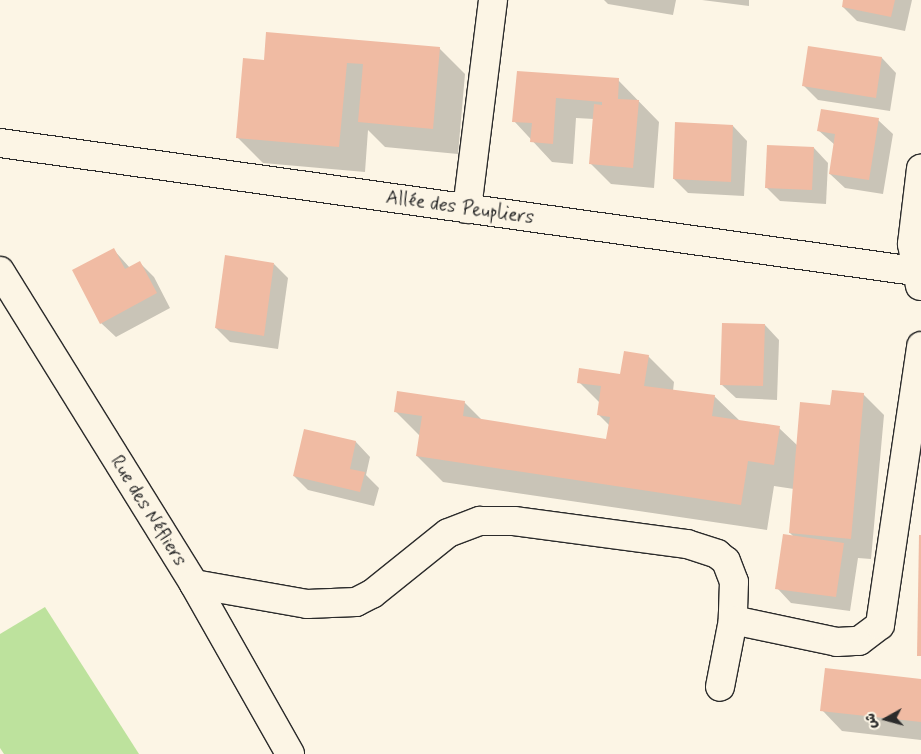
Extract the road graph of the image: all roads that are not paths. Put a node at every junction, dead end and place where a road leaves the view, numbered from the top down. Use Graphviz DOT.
graph roads {
  1 [pos="493,0"];
  2 [pos="0,143"];
  3 [pos="921,169"];
  4 [pos="467,209"];
  5 [pos="0,272"];
  6 [pos="919,277"];
  7 [pos="921,346"];
  8 [pos="194,584"];
  9 [pos="733,620"];
  10 [pos="720,687"];
  11 [pos="290,754"];
  1 -- 4 [label="street"];
  2 -- 4 [label="street, Allée des Peupliers"];
  3 -- 6 [label="street"];
  4 -- 6 [label="street, Allée des Peupliers"];
  5 -- 8 [label="street, Rue des Néfliers"];
  7 -- 9 [label="street"];
  8 -- 9 [label="street"];
  8 -- 11 [label="street, Rue des Néfliers"];
  9 -- 10 [label="street"];
}
